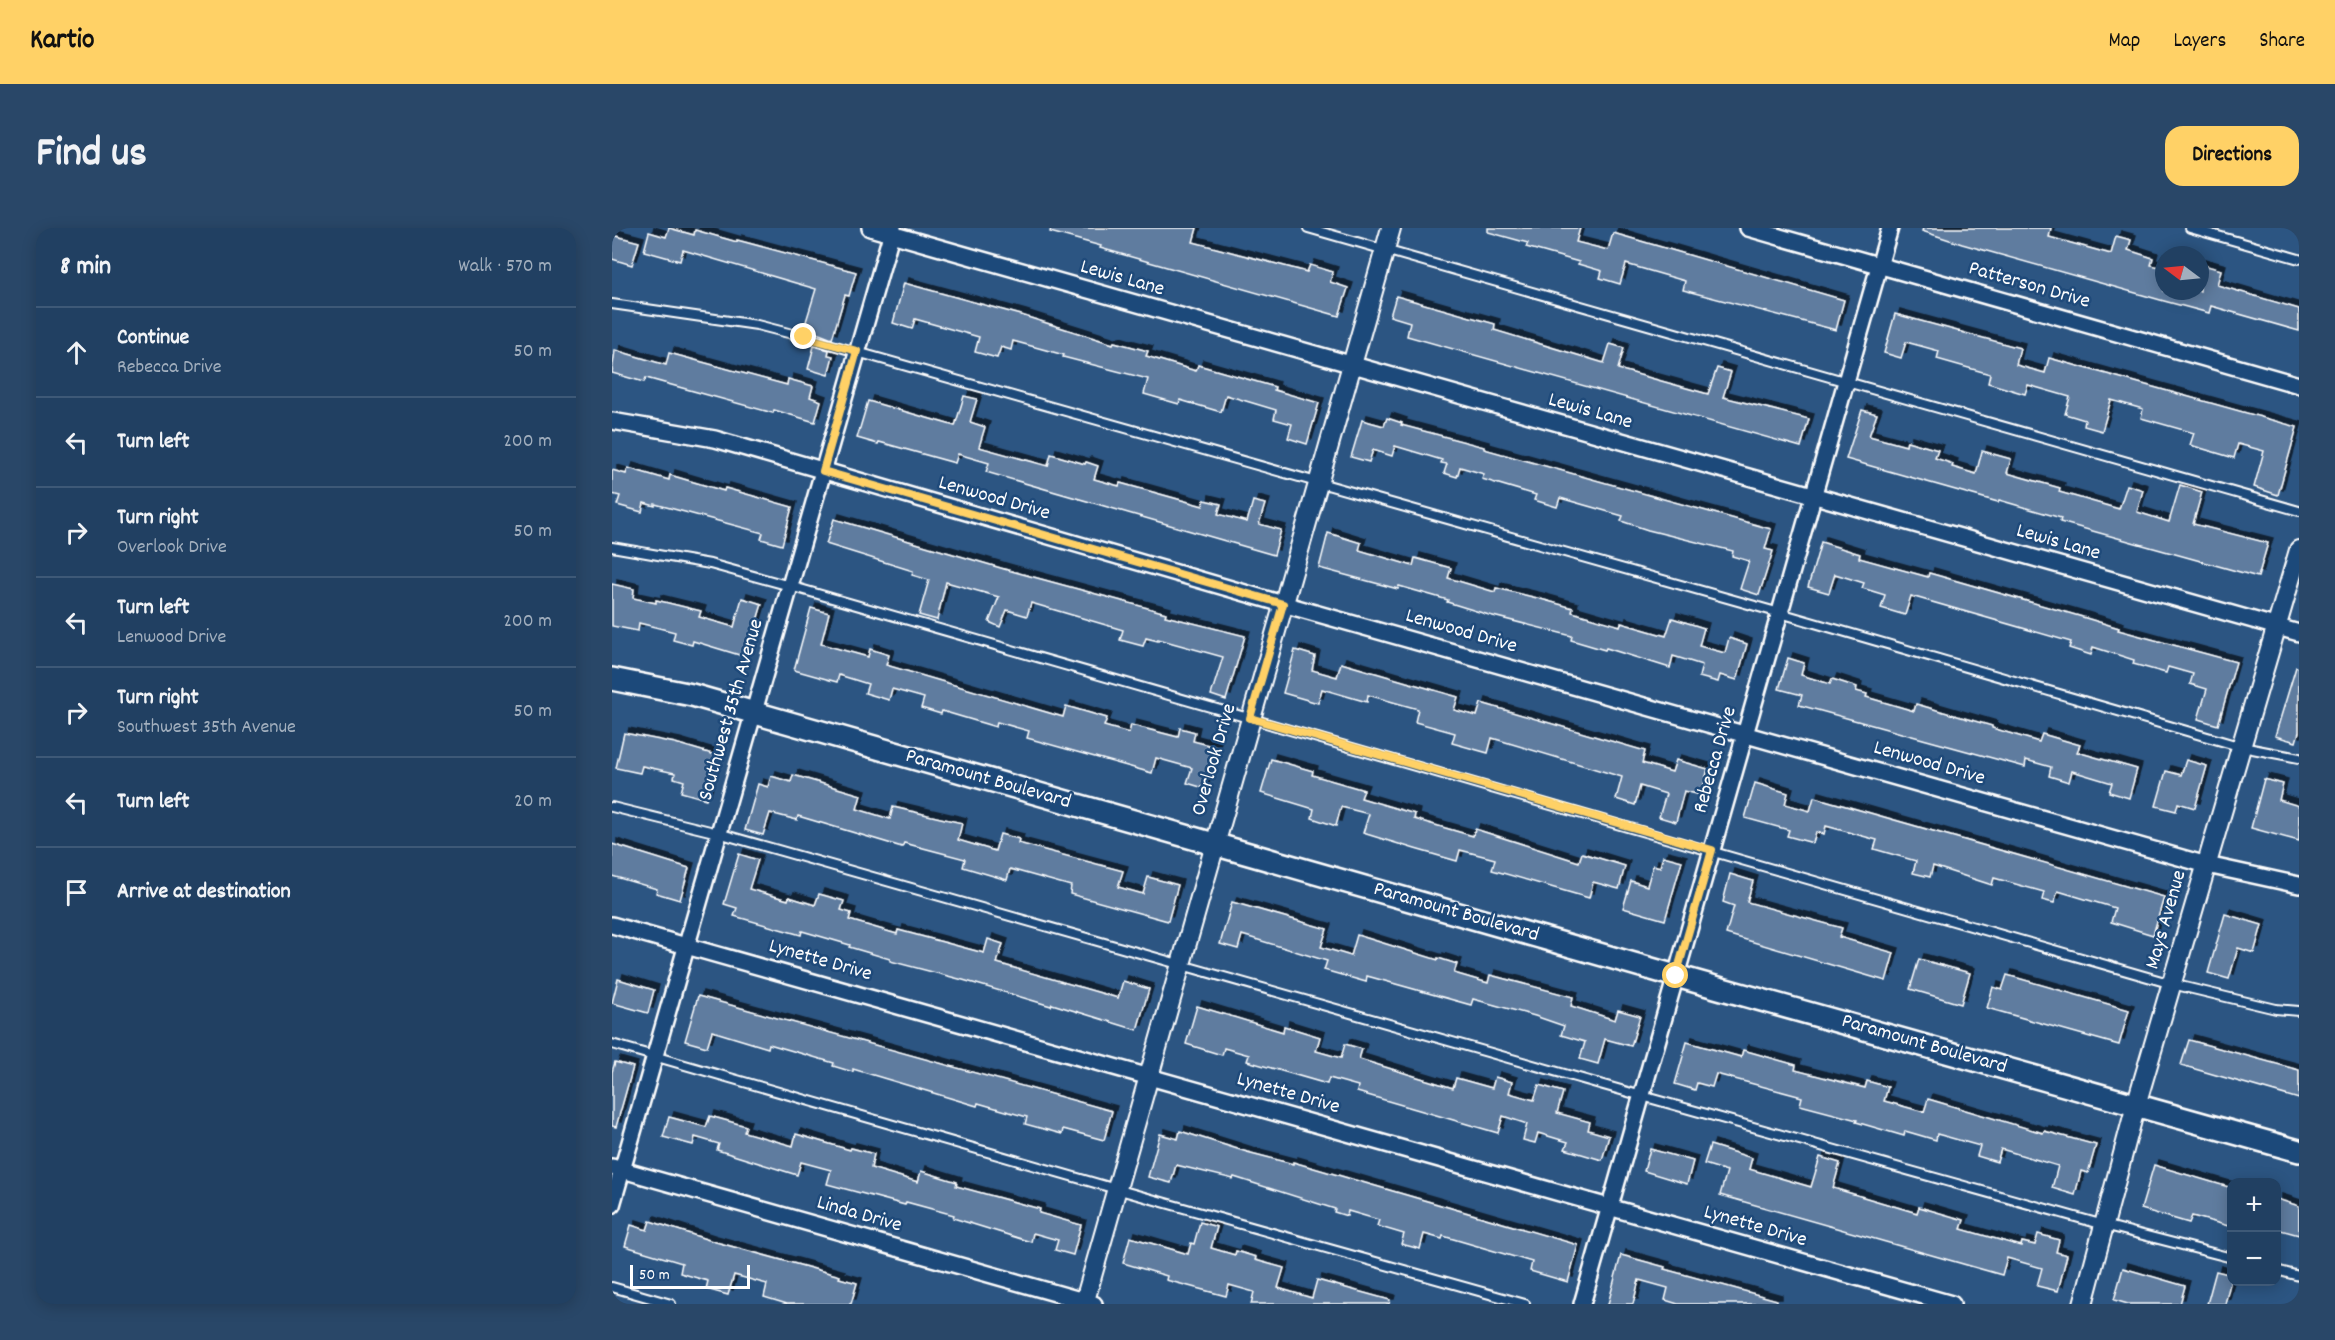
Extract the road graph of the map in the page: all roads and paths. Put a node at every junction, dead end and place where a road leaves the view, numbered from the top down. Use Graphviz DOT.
graph roads {
  1 [pos="870,228"];
  2 [pos="1308,228"];
  3 [pos="1391,228"];
  4 [pos="1748,228"];
  5 [pos="1890,228"];
  6 [pos="2190,228"];
  7 [pos="892,231"];
  8 [pos="1384,250"];
  9 [pos="2299,259"];
  10 [pos="1879,265"];
  11 [pos="612,304"];
  12 [pos="857,351"];
  13 [pos="1352,366"];
  14 [pos="1846,382"];
  15 [pos="2299,385"];
  16 [pos="612,421"];
  17 [pos="823,471"];
  18 [pos="1318,483"];
  19 [pos="1813,496"];
  20 [pos="2299,511"];
  21 [pos="612,547"];
  22 [pos="2299,550"];
  23 [pos="790,586"];
  24 [pos="1283,604"];
  25 [pos="1780,613"];
  26 [pos="2277,627"];
  27 [pos="2299,633"];
  28 [pos="612,679"];
  29 [pos="753,713"];
  30 [pos="1250,718"];
  31 [pos="1746,734"];
  32 [pos="2242,747"];
  33 [pos="2299,758"];
  34 [pos="612,807"];
  35 [pos="718,832"];
  36 [pos="1214,844"];
  37 [pos="1712,850"];
  38 [pos="2207,865"];
  39 [pos="2299,885"];
  40 [pos="612,925"];
  41 [pos="686,945"];
  42 [pos="1180,964"];
  43 [pos="1676,976"];
  44 [pos="2172,984"];
  45 [pos="2299,1011"];
  46 [pos="612,1044"];
  47 [pos="654,1056"];
  48 [pos="1148,1077"];
  49 [pos="1642,1096"];
  50 [pos="2136,1105"];
  51 [pos="2299,1151"];
  52 [pos="617,1168"];
  53 [pos="1116,1189"];
  54 [pos="612,1205"];
  55 [pos="1610,1208"];
  56 [pos="2104,1226"];
  57 [pos="2227,1257"];
  58 [pos="2281,1271"];
  59 [pos="2299,1276"];
  60 [pos="612,1287"];
  61 [pos="1087,1303"];
  62 [pos="671,1304"];
  63 [pos="1525,1304"];
  64 [pos="1582,1304"];
  65 [pos="1952,1304"];
  66 [pos="2083,1304"];
  1 -- 7 [label="street, Lewis Lane"];
  2 -- 8 [label="lane"];
  3 -- 8 [label="street, Overlook Drive"];
  4 -- 10 [label="street, Patterson Drive"];
  5 -- 10 [label="street, Rebecca Drive"];
  6 -- 9 [label="lane"];
  7 -- 12 [label="street, Southwest 35th Avenue"];
  7 -- 13 [label="street, Lewis Lane"];
  8 -- 13 [label="street, Overlook Drive"];
  8 -- 14 [label="lane"];
  10 -- 14 [label="street, Rebecca Drive"];
  10 -- 15 [label="street, Patterson Drive"];
  11 -- 12 [label="lane"];
  12 -- 17 [label="street, Southwest 35th Avenue"];
  12 -- 18 [label="lane"];
  13 -- 18 [label="street, Overlook Drive"];
  13 -- 19 [label="street, Lewis Lane"];
  14 -- 19 [label="street, Rebecca Drive"];
  14 -- 20 [label="lane"];
  16 -- 17 [label="street, Lenwood Drive"];
  17 -- 23 [label="street, Southwest 35th Avenue"];
  17 -- 24 [label="street, Lenwood Drive"];
  18 -- 24 [label="street, Overlook Drive"];
  18 -- 25 [label="lane"];
  19 -- 25 [label="street, Rebecca Drive"];
  19 -- 26 [label="street, Lewis Lane"];
  21 -- 23 [label="lane"];
  22 -- 26 [label="street, Mays Avenue"];
  23 -- 29 [label="street, Southwest 35th Avenue"];
  23 -- 30 [label="lane"];
  24 -- 30 [label="street, Overlook Drive"];
  24 -- 31 [label="street, Lenwood Drive"];
  25 -- 31 [label="street, Rebecca Drive"];
  25 -- 32 [label="lane"];
  26 -- 27 [label="street, Lewis Lane"];
  26 -- 32 [label="street, Mays Avenue"];
  28 -- 29 [label="main road, Paramount Boulevard"];
  29 -- 35 [label="street, Southwest 35th Avenue"];
  29 -- 36 [label="main road, Paramount Boulevard"];
  30 -- 36 [label="street, Overlook Drive"];
  30 -- 37 [label="lane"];
  31 -- 37 [label="street, Rebecca Drive"];
  31 -- 38 [label="street, Lenwood Drive"];
  32 -- 33 [label="lane"];
  32 -- 38 [label="street, Mays Avenue"];
  34 -- 35 [label="lane"];
  35 -- 41 [label="street, Southwest 35th Avenue"];
  35 -- 42 [label="lane"];
  36 -- 42 [label="street, Overlook Drive"];
  36 -- 43 [label="main road, Paramount Boulevard"];
  37 -- 43 [label="street, Rebecca Drive"];
  37 -- 44 [label="lane"];
  38 -- 39 [label="street, Lenwood Drive"];
  38 -- 44 [label="street, Mays Avenue"];
  40 -- 41 [label="street, Lynette Drive"];
  41 -- 47 [label="street, Southwest 35th Avenue"];
  41 -- 48 [label="street, Lynette Drive"];
  42 -- 48 [label="street, Overlook Drive"];
  42 -- 49 [label="lane"];
  43 -- 49 [label="street, Rebecca Drive"];
  43 -- 50 [label="main road, Paramount Boulevard"];
  44 -- 45 [label="lane"];
  44 -- 50 [label="street, Mays Avenue"];
  46 -- 47 [label="lane"];
  47 -- 52 [label="street, Southwest 35th Avenue"];
  47 -- 53 [label="lane"];
  48 -- 53 [label="street, Overlook Drive"];
  48 -- 55 [label="street, Lynette Drive"];
  49 -- 55 [label="street, Rebecca Drive"];
  49 -- 56 [label="lane"];
  50 -- 51 [label="main road, Paramount Boulevard"];
  50 -- 56 [label="street, Mays Avenue"];
  52 -- 54 [label="street, Southwest 35th Avenue"];
  52 -- 61 [label="street, Linda Drive"];
  53 -- 61 [label="street, Overlook Drive"];
  53 -- 63 [label="lane"];
  55 -- 64 [label="street, Rebecca Drive"];
  55 -- 65 [label="street, Lynette Drive"];
  56 -- 57 [label="lane"];
  56 -- 66 [label="street, Mays Avenue"];
  58 -- 59 [label="lane"];
  60 -- 62 [label="lane"];
}
